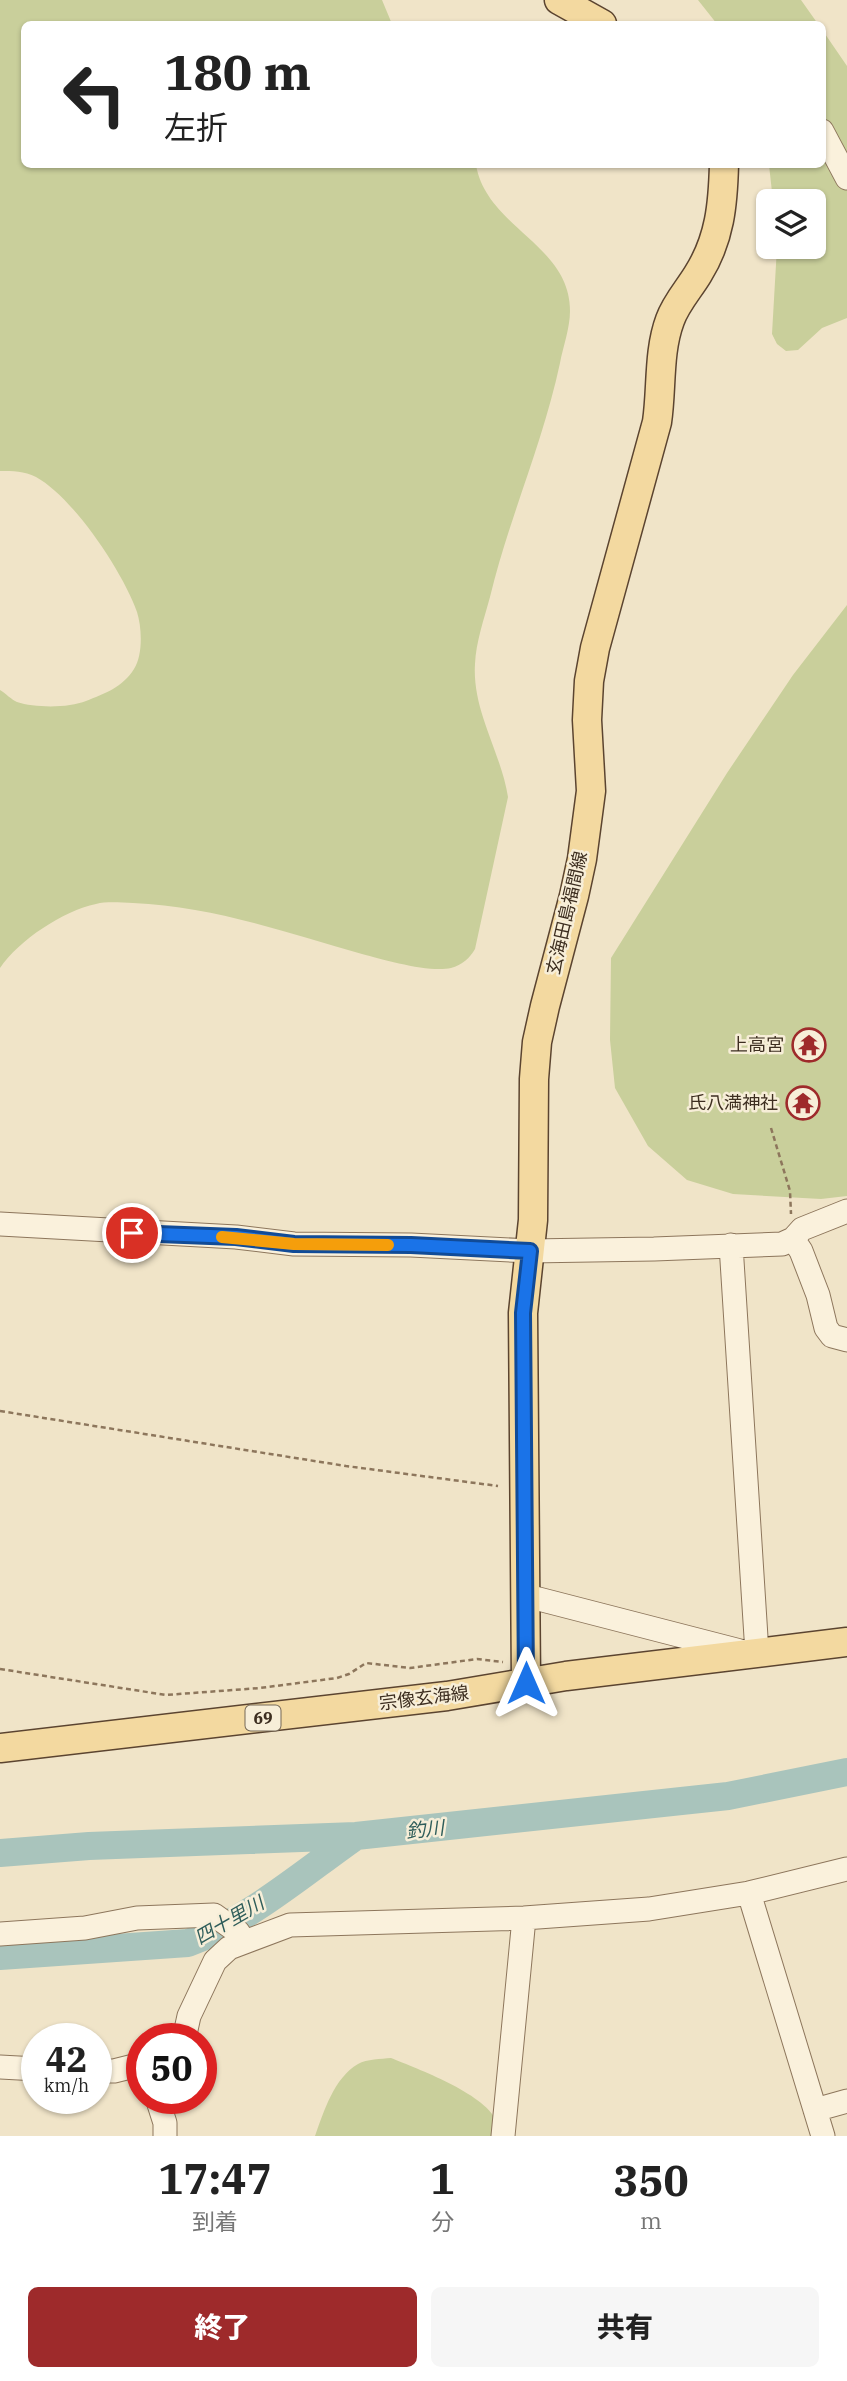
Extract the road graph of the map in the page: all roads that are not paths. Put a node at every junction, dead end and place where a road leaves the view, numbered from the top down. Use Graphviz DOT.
graph roads {
  1 [pos="559,0"];
  2 [pos="597,21"];
  3 [pos="826,139"];
  4 [pos="724,168"];
  5 [pos="847,178"];
  6 [pos="847,1212"];
  7 [pos="0,1224"];
  8 [pos="793,1238"];
  9 [pos="731,1245"];
  10 [pos="530,1251"];
  11 [pos="847,1340"];
  12 [pos="527,1596"];
  13 [pos="847,1642"];
  14 [pos="754,1654"];
  15 [pos="526,1675"];
  16 [pos="0,1748"];
  17 [pos="847,1869"];
  18 [pos="749,1893"];
  19 [pos="524,1918"];
  20 [pos="234,1931"];
  21 [pos="0,1934"];
  22 [pos="187,2023"];
  23 [pos="0,2067"];
  24 [pos="21,2068"];
  25 [pos="847,2101"];
  26 [pos="815,2110"];
  27 [pos="162,2114"];
  28 [pos="164,2136"];
  29 [pos="503,2136"];
  30 [pos="822,2136"];
  1 -- 2 [label="main road"];
  3 -- 5 [label="street"];
  4 -- 10 [label="main road, 玄海田島福間線"];
  6 -- 8 [label="street"];
  7 -- 10 [label="street"];
  8 -- 9 [label="street"];
  8 -- 11 [label="street"];
  9 -- 10 [label="street"];
  9 -- 14 [label="street"];
  10 -- 12 [label="main road, 玄海田島福間線"];
  12 -- 14 [label="street"];
  12 -- 15 [label="main road, 玄海田島福間線"];
  13 -- 14 [label="main road, 宗像玄海線 / 69"];
  14 -- 15 [label="main road, 宗像玄海線 / 69"];
  15 -- 16 [label="main road, 宗像玄海線 / 69"];
  17 -- 18 [label="street"];
  18 -- 19 [label="street"];
  18 -- 26 [label="street"];
  19 -- 20 [label="street"];
  19 -- 29 [label="street"];
  20 -- 21 [label="street"];
  20 -- 22 [label="street"];
  23 -- 24 [label="street"];
  25 -- 26 [label="street"];
  26 -- 30 [label="street"];
  27 -- 28 [label="street"];
}
